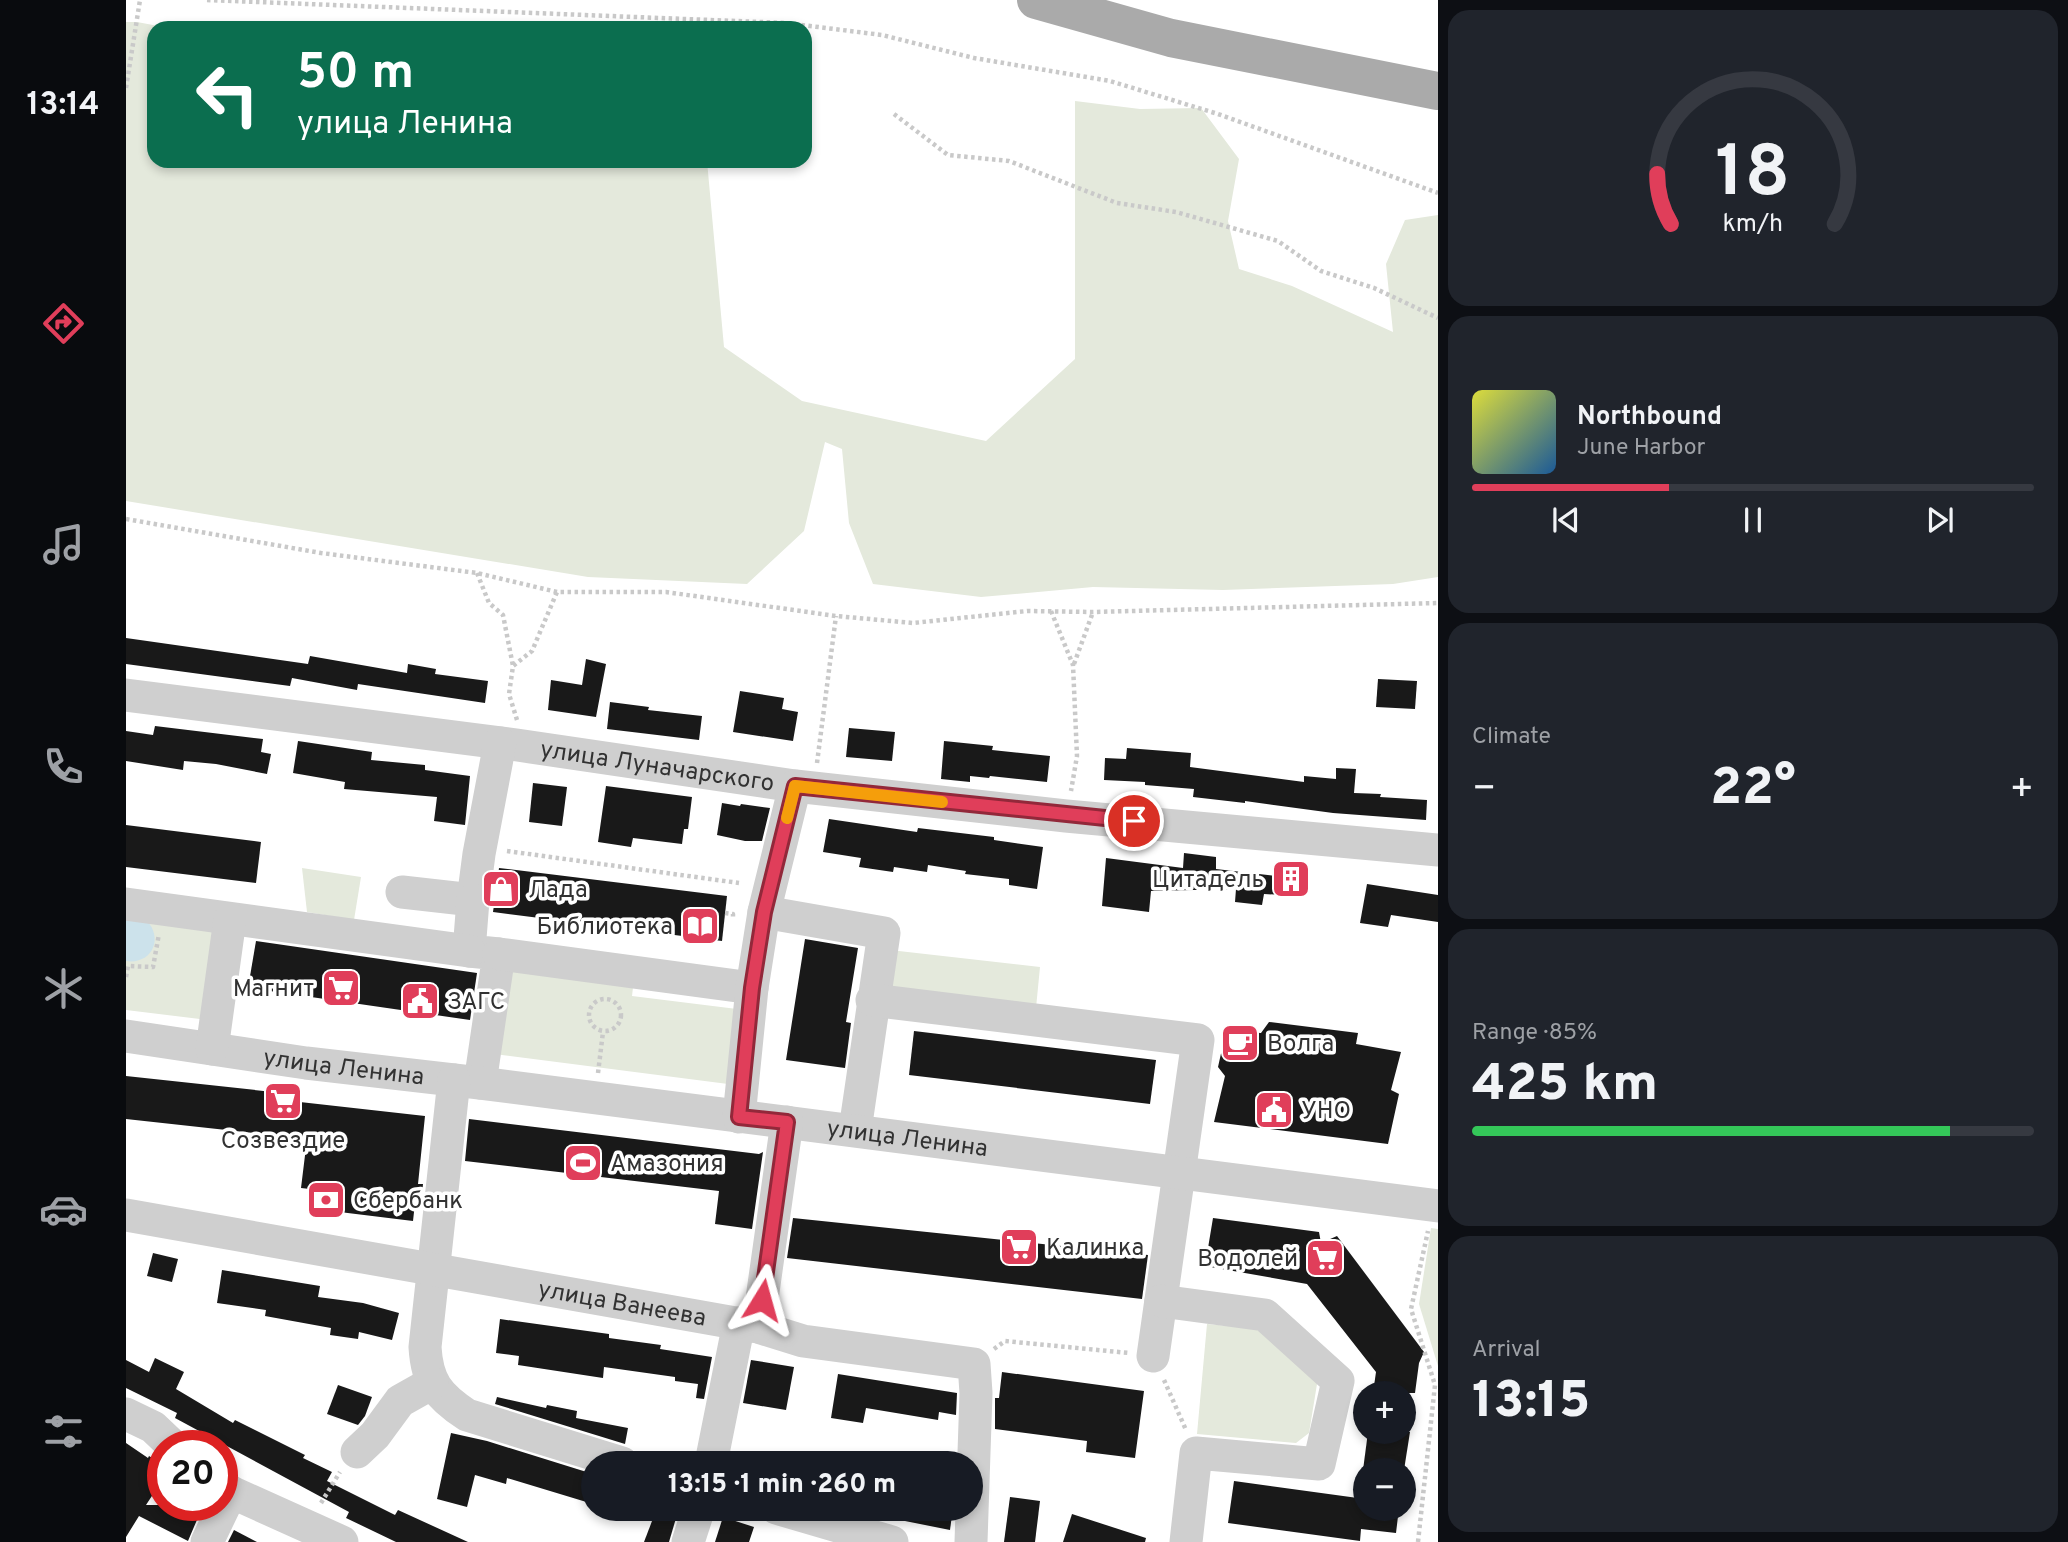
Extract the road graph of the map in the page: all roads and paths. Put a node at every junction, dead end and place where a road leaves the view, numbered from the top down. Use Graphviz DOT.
graph roads {
  1 [pos="141,0"];
  2 [pos="207,0"];
  3 [pos="1037,0"];
  4 [pos="724,21"];
  5 [pos="812,27"];
  6 [pos="126,88"];
  7 [pos="1438,91"];
  8 [pos="894,114"];
  9 [pos="1438,193"];
  10 [pos="1438,318"];
  11 [pos="126,519"];
  12 [pos="477,573"];
  13 [pos="557,592"];
  14 [pos="1438,603"];
  15 [pos="1051,611"];
  16 [pos="1093,612"];
  17 [pos="836,617"];
  18 [pos="1073,665"];
  19 [pos="513,666"];
  20 [pos="126,695"];
  21 [pos="508,744"];
  22 [pos="804,787"];
  23 [pos="1066,816"];
  24 [pos="1438,850"];
  25 [pos="478,864"];
  26 [pos="739,884"];
  27 [pos="402,892"];
  28 [pos="473,900"];
  29 [pos="126,904"];
  30 [pos="163,909"];
  31 [pos="764,912"];
  32 [pos="725,913"];
  33 [pos="230,919"];
  34 [pos="733,922"];
  35 [pos="484,953"];
  36 [pos="127,966"];
  37 [pos="126,978"];
  38 [pos="752,988"];
  39 [pos="872,1000"];
  40 [pos="603,1032"];
  41 [pos="126,1037"];
  42 [pos="212,1049"];
  43 [pos="597,1080"];
  44 [pos="467,1081"];
  45 [pos="739,1117"];
  46 [pos="787,1122"];
  47 [pos="855,1130"];
  48 [pos="1179,1174"];
  49 [pos="1436,1205"];
  50 [pos="126,1215"];
  51 [pos="433,1271"];
  52 [pos="1161,1301"];
  53 [pos="749,1325"];
  54 [pos="1153,1356"];
  55 [pos="974,1364"];
  56 [pos="432,1383"];
  57 [pos="126,1414"];
  58 [pos="156,1430"];
  59 [pos="583,1451"];
  60 [pos="714,1451"];
  61 [pos="356,1452"];
  62 [pos="1196,1453"];
  63 [pos="238,1494"];
  64 [pos="215,1521"];
  65 [pos="695,1521"];
  66 [pos="820,1521"];
  67 [pos="309,1525"];
  68 [pos="207,1542"];
  69 [pos="342,1542"];
  70 [pos="688,1542"];
  71 [pos="892,1542"];
  72 [pos="971,1542"];
  73 [pos="1186,1542"];
  74 [pos="1418,1542"];
  1 -- 6 [label="path"];
  2 -- 4 [label="path"];
  3 -- 7 [label="main road"];
  5 -- 9 [label="path"];
  8 -- 10 [label="path"];
  11 -- 12 [label="path"];
  12 -- 13 [label="path"];
  12 -- 19 [label="path"];
  13 -- 17 [label="path"];
  13 -- 19 [label="path"];
  14 -- 16 [label="path"];
  15 -- 16 [label="path"];
  15 -- 17 [label="path"];
  15 -- 18 [label="path"];
  16 -- 18 [label="path"];
  17 -- 22 [label="path"];
  18 -- 23 [label="path"];
  19 -- 21 [label="path"];
  20 -- 21 [label="street, улица Луначарского"];
  21 -- 22 [label="street, улица Луначарского"];
  21 -- 25 [label="street"];
  22 -- 23 [label="street, улица Луначарского"];
  22 -- 31 [label="street"];
  23 -- 24 [label="street, улица Луначарского"];
  25 -- 26 [label="path"];
  25 -- 28 [label="street"];
  27 -- 28 [label="street"];
  28 -- 35 [label="street"];
  29 -- 30 [label="street"];
  30 -- 33 [label="street"];
  30 -- 36 [label="path"];
  31 -- 38 [label="street"];
  31 -- 39 [label="street"];
  32 -- 34 [label="path"];
  33 -- 35 [label="street"];
  33 -- 42 [label="street"];
  35 -- 38 [label="street"];
  35 -- 44 [label="street"];
  36 -- 37 [label="path"];
  38 -- 45 [label="street"];
  39 -- 47 [label="street"];
  39 -- 48 [label="street"];
  40 -- 40 [label="path"];
  40 -- 43 [label="path"];
  41 -- 42 [label="street, улица Ленина"];
  42 -- 44 [label="street, улица Ленина"];
  44 -- 45 [label="street, улица Ленина"];
  44 -- 51 [label="street"];
  45 -- 46 [label="street, улица Ленина"];
  46 -- 47 [label="street, улица Ленина"];
  46 -- 53 [label="street"];
  47 -- 48 [label="street, улица Ленина"];
  48 -- 49 [label="street, улица Ленина"];
  48 -- 52 [label="street"];
  49 -- 74 [label="path"];
  50 -- 51 [label="street, улица Ванеева"];
  51 -- 53 [label="street, улица Ванеева"];
  51 -- 56 [label="street"];
  52 -- 54 [label="street"];
  52 -- 62 [label="street"];
  53 -- 55 [label="street, улица Ванеева"];
  53 -- 60 [label="street"];
  54 -- 55 [label="path"];
  54 -- 62 [label="path"];
  55 -- 72 [label="street"];
  56 -- 59 [label="street"];
  56 -- 61 [label="street"];
  57 -- 58 [label="street"];
  61 -- 67 [label="path"];
  62 -- 73 [label="street"];
  63 -- 67 [label="street"];
  64 -- 68 [label="street"];
  65 -- 70 [label="street"];
  66 -- 71 [label="street"];
  67 -- 69 [label="street"];
}
